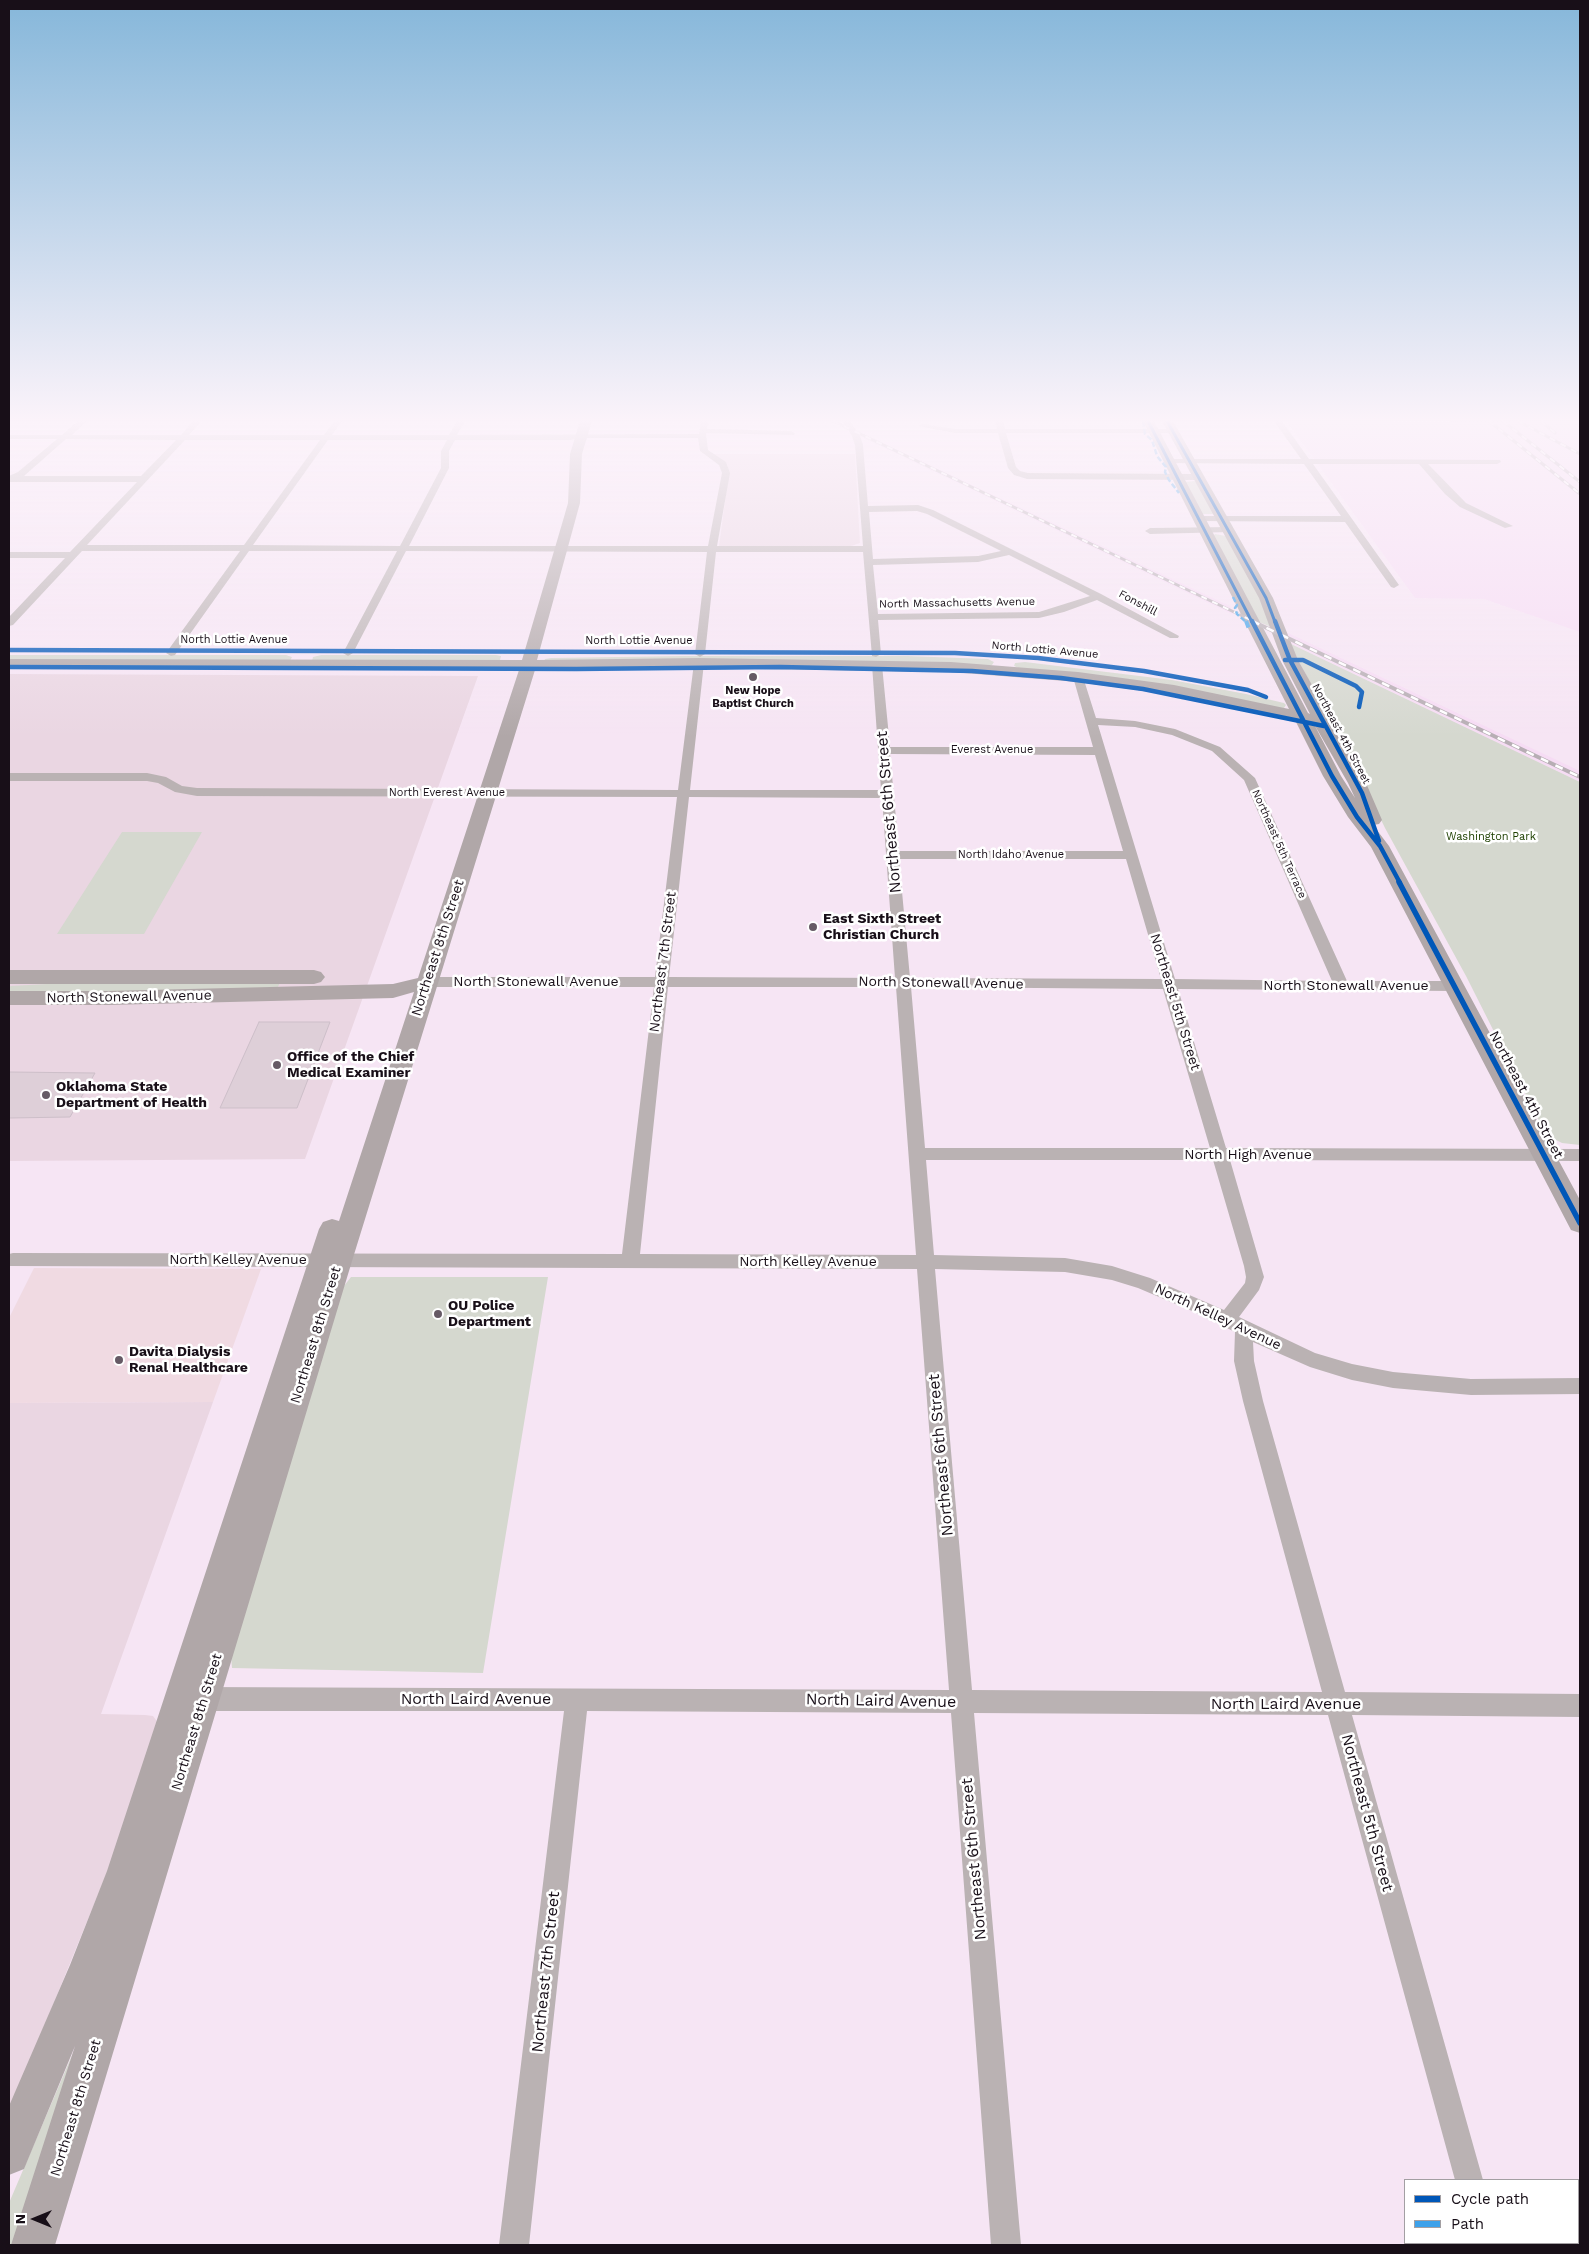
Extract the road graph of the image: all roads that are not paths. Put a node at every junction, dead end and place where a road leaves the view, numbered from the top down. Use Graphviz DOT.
graph roads {
  1 [pos="98,526"];
  2 [pos="262,526"];
  3 [pos="414,526"];
  4 [pos="565,526"];
  5 [pos="716,526"];
  6 [pos="866,526"];
  7 [pos="958,526"];
  8 [pos="1192,526"];
  9 [pos="1203,526"];
  10 [pos="1226,526"];
  11 [pos="1353,526"];
  12 [pos="1150,531"];
  13 [pos="78,548"];
  14 [pos="246,548"];
  15 [pos="402,548"];
  16 [pos="556,548"];
  17 [pos="712,549"];
  18 [pos="868,549"];
  19 [pos="1009,552"];
  20 [pos="9,555"];
  21 [pos="71,555"];
  22 [pos="869,562"];
  23 [pos="1394,585"];
  24 [pos="1098,596"];
  25 [pos="533,600"];
  26 [pos="873,617"];
  27 [pos="528,618"];
  28 [pos="9,622"];
  29 [pos="1174,636"];
  30 [pos="9,653"];
  31 [pos="171,653"];
  32 [pos="348,654"];
  33 [pos="521,659"];
  34 [pos="699,659"];
  35 [pos="877,660"];
  36 [pos="9,664"];
  37 [pos="1078,677"];
  38 [pos="1282,681"];
  39 [pos="1246,693"];
  40 [pos="1308,712"];
  41 [pos="1091,721"];
  42 [pos="884,750"];
  43 [pos="1100,751"];
  44 [pos="9,777"];
  45 [pos="479,793"];
  46 [pos="683,794"];
  47 [pos="887,794"];
  48 [pos="1380,846"];
  49 [pos="892,855"];
  50 [pos="1131,855"];
  51 [pos="9,977"];
  52 [pos="416,983"];
  53 [pos="661,983"];
  54 [pos="904,983"];
  55 [pos="1169,986"];
  56 [pos="1342,986"];
  57 [pos="1454,986"];
  58 [pos="9,998"];
  59 [pos="917,1154"];
  60 [pos="1220,1155"];
  61 [pos="1544,1155"];
  62 [pos="1580,1155"];
  63 [pos="1580,1223"];
  64 [pos="13,1260"];
  65 [pos="330,1261"];
  66 [pos="631,1262"];
  67 [pos="926,1262"];
  68 [pos="1235,1325"];
  69 [pos="1580,1386"];
  70 [pos="193,1699"];
  71 [pos="576,1699"];
  72 [pos="961,1702"];
  73 [pos="1337,1704"];
  74 [pos="1580,1705"];
  75 [pos="9,2154"];
  76 [pos="1469,2179"];
  77 [pos="33,2245"];
  78 [pos="514,2245"];
  79 [pos="1006,2245"];
  1 -- 13 [label="street"];
  2 -- 14 [label="street"];
  3 -- 15 [label="street"];
  4 -- 16 [label="main road, Northeast 8th Street"];
  5 -- 17 [label="street, Northeast 7th Street"];
  6 -- 18 [label="street, Northeast 6th Street"];
  7 -- 19 [label="street"];
  8 -- 12 [label="street"];
  9 -- 38 [label="main road, Northeast 4th Street"];
  10 -- 40 [label="main road, Northeast 4th Street"];
  11 -- 23 [label="street"];
  13 -- 14 [label="street"];
  13 -- 21 [label="street"];
  14 -- 15 [label="street"];
  14 -- 31 [label="street"];
  15 -- 16 [label="street"];
  15 -- 32 [label="street"];
  16 -- 17 [label="street"];
  16 -- 25 [label="main road, Northeast 8th Street"];
  16 -- 33 [label="main road, Northeast 8th Street"];
  17 -- 18 [label="street"];
  17 -- 34 [label="street, Northeast 7th Street"];
  18 -- 22 [label="street, Northeast 6th Street"];
  19 -- 22 [label="street"];
  19 -- 24 [label="street, Fonshill"];
  20 -- 21 [label="street"];
  21 -- 28 [label="street"];
  22 -- 26 [label="street, Northeast 6th Street"];
  24 -- 26 [label="street, North Massachusetts Avenue"];
  24 -- 29 [label="street, Fonshill"];
  26 -- 35 [label="street, Northeast 6th Street"];
  27 -- 33 [label="main road, Northeast 8th Street"];
  30 -- 31 [label="main road, North Lottie Avenue"];
  31 -- 32 [label="main road, North Lottie Avenue"];
  32 -- 33 [label="main road, North Lottie Avenue"];
  33 -- 34 [label="main road, North Lottie Avenue"];
  33 -- 36 [label="main road, North Lottie Avenue"];
  33 -- 45 [label="main road, Northeast 8th Street"];
  34 -- 35 [label="main road, North Lottie Avenue"];
  34 -- 46 [label="street, Northeast 7th Street"];
  35 -- 37 [label="main road, North Lottie Avenue"];
  35 -- 39 [label="main road, North Lottie Avenue"];
  35 -- 42 [label="street, Northeast 6th Street"];
  37 -- 40 [label="main road, North Lottie Avenue"];
  37 -- 41 [label="street, Northeast 5th Street"];
  38 -- 39 [label="main road"];
  38 -- 40 [label="main road, Northeast 4th Street"];
  39 -- 40 [label="main road, North Lottie Avenue"];
  40 -- 48 [label="main road, Northeast 4th Street"];
  41 -- 43 [label="street, Northeast 5th Street"];
  41 -- 56 [label="street, Northeast 5th Terrace"];
  42 -- 43 [label="street, Everest Avenue"];
  42 -- 47 [label="street, Northeast 6th Street"];
  43 -- 50 [label="street, Northeast 5th Street"];
  44 -- 45 [label="street, North Everest Avenue"];
  45 -- 46 [label="street, North Everest Avenue"];
  45 -- 52 [label="main road, Northeast 8th Street"];
  46 -- 47 [label="street, North Everest Avenue"];
  46 -- 53 [label="street, Northeast 7th Street"];
  47 -- 49 [label="street, Northeast 6th Street"];
  48 -- 57 [label="main road, Northeast 4th Street"];
  49 -- 50 [label="street, North Idaho Avenue"];
  49 -- 54 [label="street, Northeast 6th Street"];
  50 -- 55 [label="street, Northeast 5th Street"];
  51 -- 52 [label="main road, North Stonewall Avenue"];
  52 -- 53 [label="street, North Stonewall Avenue"];
  52 -- 58 [label="main road, North Stonewall Avenue"];
  52 -- 65 [label="main road, Northeast 8th Street"];
  53 -- 54 [label="street, North Stonewall Avenue"];
  53 -- 66 [label="street, Northeast 7th Street"];
  54 -- 55 [label="street, North Stonewall Avenue"];
  54 -- 59 [label="street, Northeast 6th Street"];
  55 -- 56 [label="street, North Stonewall Avenue"];
  55 -- 60 [label="street, Northeast 5th Street"];
  56 -- 57 [label="street, North Stonewall Avenue"];
  57 -- 61 [label="main road, Northeast 4th Street"];
  59 -- 60 [label="street, North High Avenue"];
  59 -- 67 [label="street, Northeast 6th Street"];
  60 -- 61 [label="street, North High Avenue"];
  60 -- 68 [label="street, Northeast 5th Street"];
  61 -- 62 [label="street, North High Avenue"];
  61 -- 63 [label="main road, Northeast 4th Street"];
  64 -- 65 [label="street, North Kelley Avenue"];
  65 -- 66 [label="street, North Kelley Avenue"];
  65 -- 70 [label="main road, Northeast 8th Street"];
  66 -- 67 [label="street, North Kelley Avenue"];
  67 -- 68 [label="street, North Kelley Avenue"];
  67 -- 72 [label="street, Northeast 6th Street"];
  68 -- 69 [label="street, North Kelley Avenue"];
  68 -- 73 [label="street, Northeast 5th Street"];
  70 -- 71 [label="street, North Laird Avenue"];
  70 -- 75 [label="main road, Northeast 8th Street"];
  70 -- 77 [label="main road, Northeast 8th Street"];
  71 -- 72 [label="street, North Laird Avenue"];
  71 -- 78 [label="street, Northeast 7th Street"];
  72 -- 73 [label="street, North Laird Avenue"];
  72 -- 79 [label="street, Northeast 6th Street"];
  73 -- 74 [label="street, North Laird Avenue"];
  73 -- 76 [label="street, Northeast 5th Street"];
}
